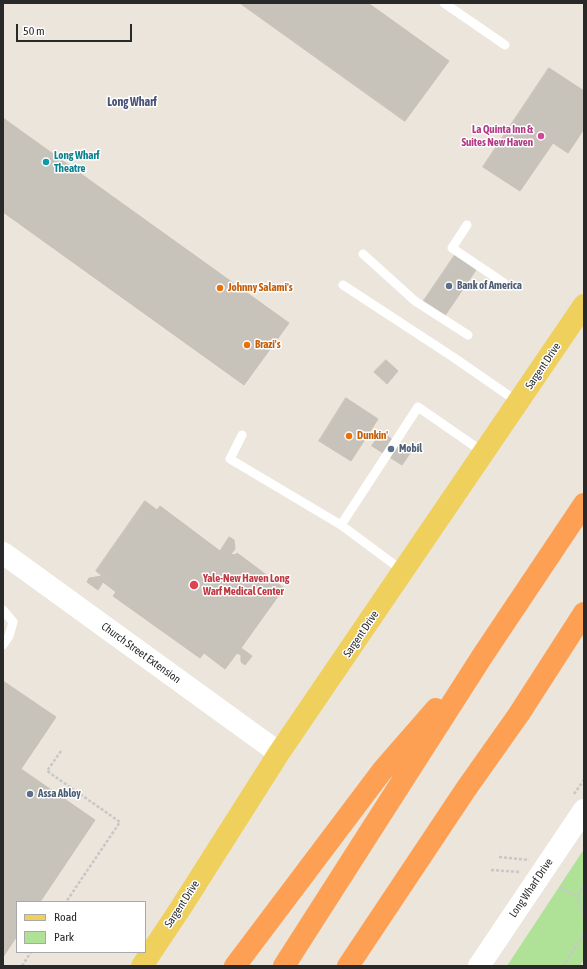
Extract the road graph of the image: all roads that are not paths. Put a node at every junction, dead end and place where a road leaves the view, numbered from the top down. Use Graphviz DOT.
graph roads {
  1 [pos="444,3"];
  2 [pos="505,45"];
  3 [pos="467,225"];
  4 [pos="363,254"];
  5 [pos="504,283"];
  6 [pos="343,285"];
  7 [pos="584,305"];
  8 [pos="468,335"];
  9 [pos="518,402"];
  10 [pos="242,435"];
  11 [pos="484,452"];
  12 [pos="584,504"];
  13 [pos="341,524"];
  14 [pos="3,553"];
  15 [pos="403,571"];
  16 [pos="3,610"];
  17 [pos="584,612"];
  18 [pos="584,636"];
  19 [pos="3,645"];
  20 [pos="483,656"];
  21 [pos="519,714"];
  22 [pos="279,753"];
  23 [pos="584,810"];
  24 [pos="142,966"];
  25 [pos="235,966"];
  26 [pos="284,966"];
  27 [pos="348,966"];
  28 [pos="478,966"];
  1 -- 2 [label="lane"];
  3 -- 5 [label="lane"];
  4 -- 8 [label="lane"];
  6 -- 9 [label="lane"];
  7 -- 9 [label="main road, Sargent Drive"];
  9 -- 11 [label="main road, Sargent Drive"];
  10 -- 13 [label="lane"];
  11 -- 13 [label="lane"];
  11 -- 15 [label="main road, Sargent Drive"];
  12 -- 20 [label="highway"];
  13 -- 15 [label="lane"];
  14 -- 22 [label="main road, Church Street Extension"];
  15 -- 22 [label="main road, Sargent Drive"];
  16 -- 19 [label="lane"];
  17 -- 21 [label="highway"];
  18 -- 21 [label="highway"];
  20 -- 25 [label="highway"];
  20 -- 26 [label="highway"];
  21 -- 27 [label="highway"];
  22 -- 24 [label="main road, Sargent Drive"];
  23 -- 28 [label="main road, Long Wharf Drive"];
}
